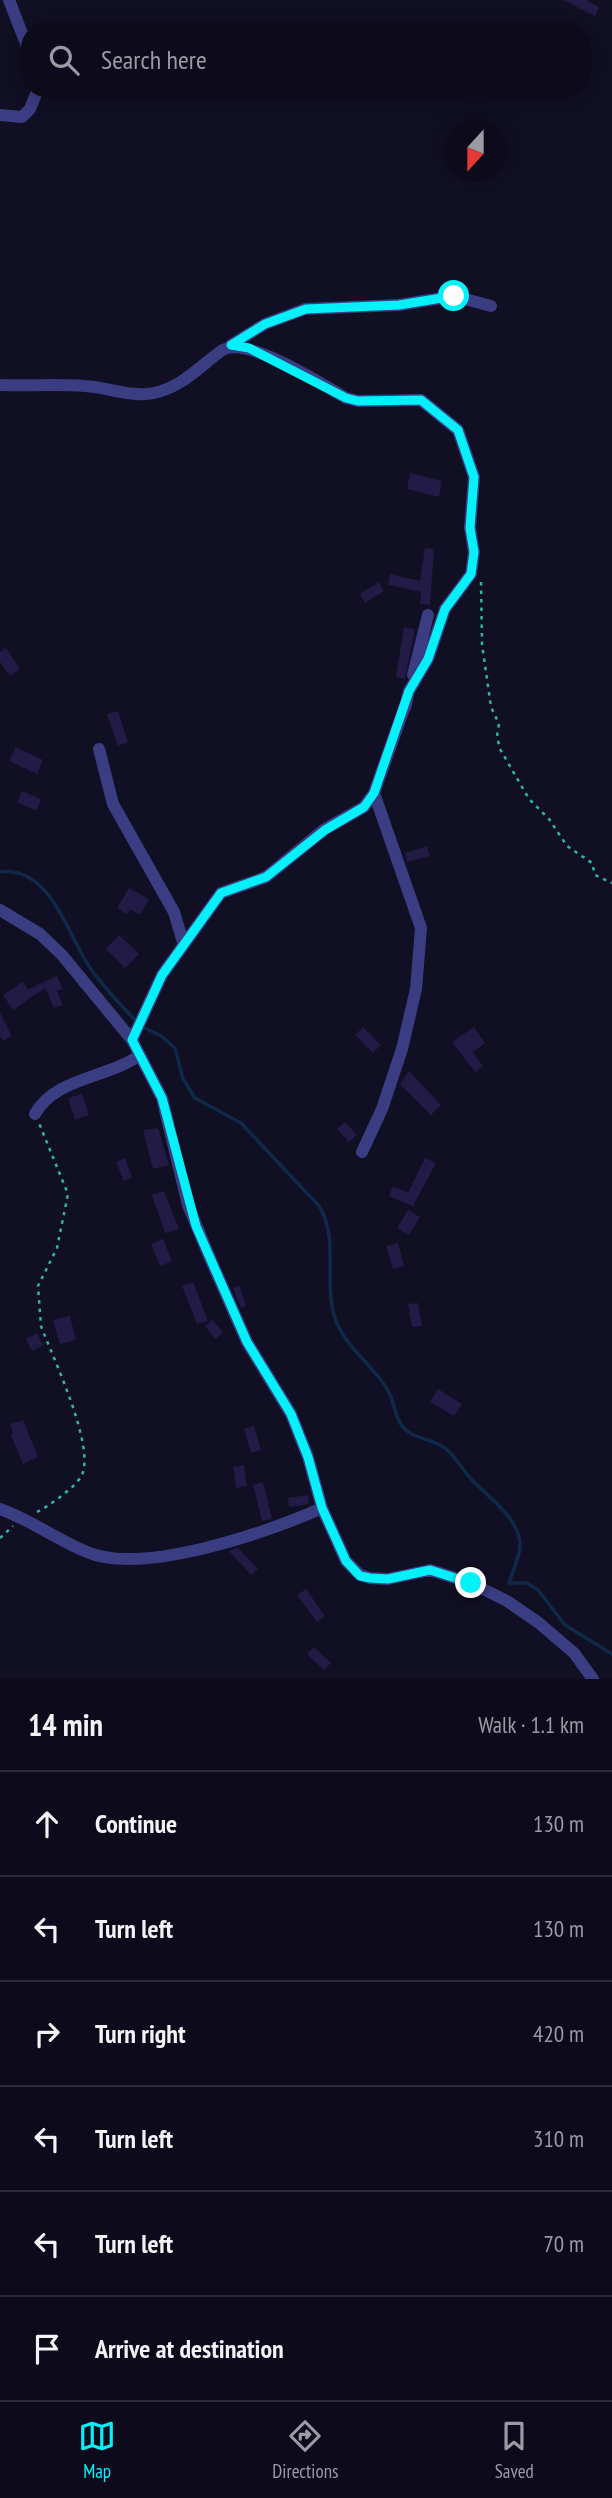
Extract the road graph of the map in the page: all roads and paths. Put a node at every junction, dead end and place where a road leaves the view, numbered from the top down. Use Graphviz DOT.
graph roads {
  1 [pos="9,0"];
  2 [pos="21,31"];
  3 [pos="34,98"];
  4 [pos="0,115"];
  5 [pos="491,306"];
  6 [pos="231,345"];
  7 [pos="0,385"];
  8 [pos="474,563"];
  9 [pos="428,615"];
  10 [pos="405,708"];
  11 [pos="99,749"];
  12 [pos="374,793"];
  13 [pos="612,883"];
  14 [pos="2,914"];
  15 [pos="183,942"];
  16 [pos="132,1040"];
  17 [pos="140,1055"];
  18 [pos="35,1114"];
  19 [pos="362,1152"];
  20 [pos="322,1508"];
  21 [pos="0,1509"];
  22 [pos="23,1518"];
  23 [pos="593,1679"];
  1 -- 2 [label="street"];
  3 -- 4 [label="street"];
  5 -- 6 [label="street"];
  6 -- 7 [label="street"];
  6 -- 8 [label="street"];
  8 -- 10 [label="street"];
  8 -- 13 [label="path"];
  9 -- 10 [label="street"];
  10 -- 12 [label="street"];
  11 -- 15 [label="street"];
  12 -- 15 [label="street"];
  12 -- 19 [label="street"];
  14 -- 16 [label="street"];
  15 -- 16 [label="street"];
  16 -- 17 [label="street"];
  17 -- 18 [label="street"];
  17 -- 20 [label="street"];
  18 -- 22 [label="path"];
  20 -- 22 [label="street"];
  20 -- 23 [label="street"];
  21 -- 22 [label="street"];
}
